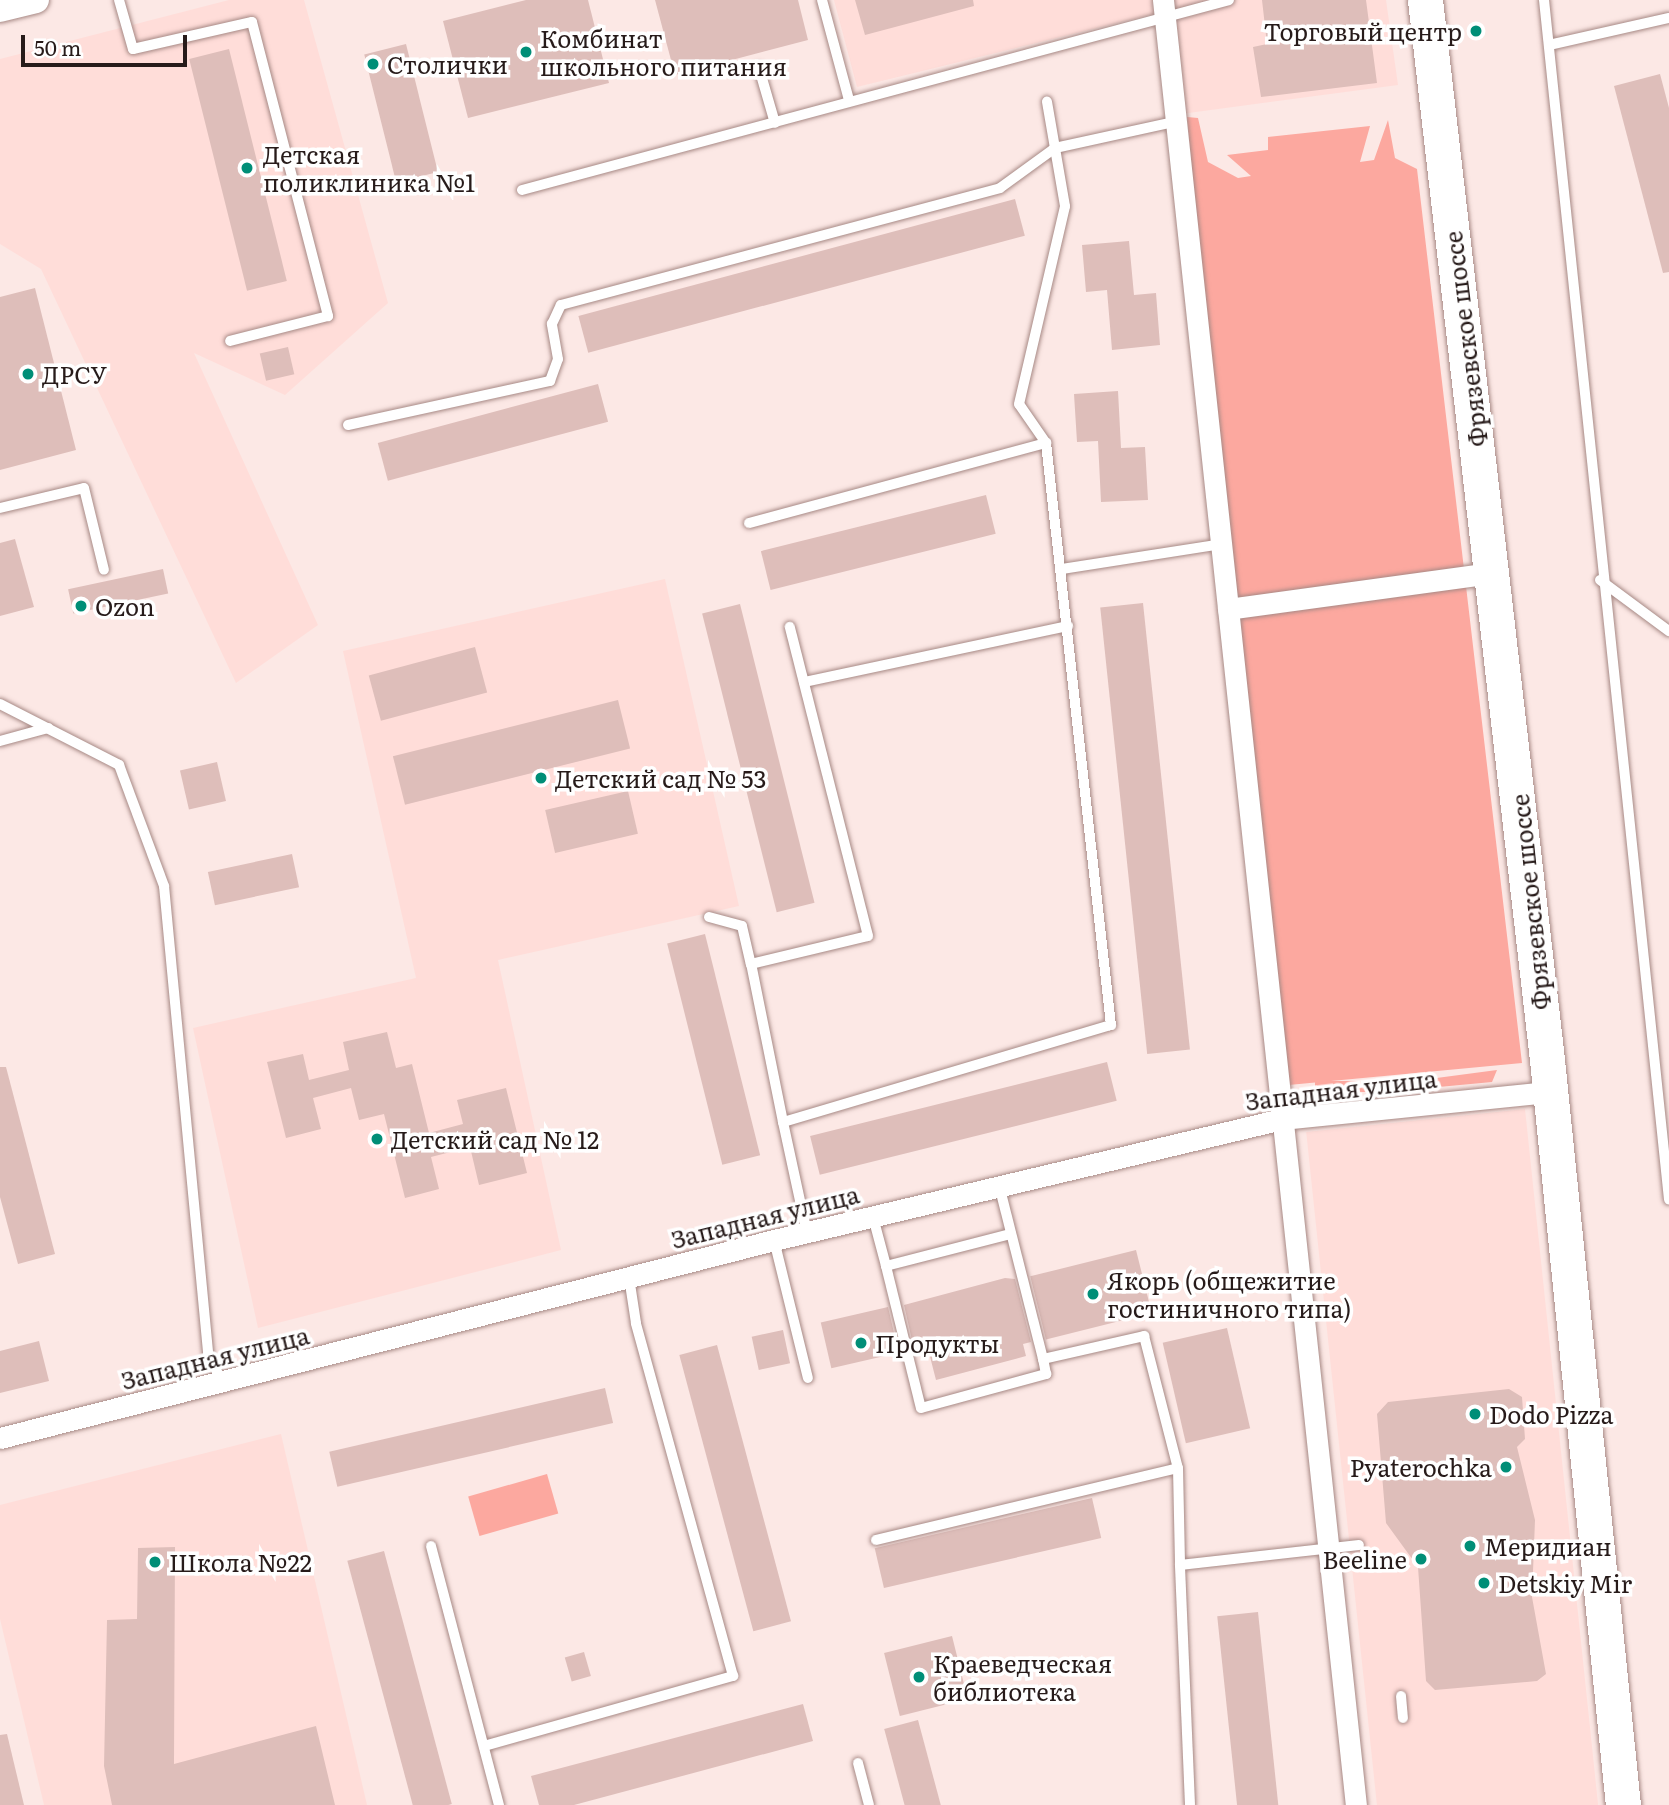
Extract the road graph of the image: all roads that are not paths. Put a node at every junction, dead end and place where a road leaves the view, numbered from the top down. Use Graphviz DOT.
graph roads {
  1 [pos="119,0"];
  2 [pos="822,0"];
  3 [pos="1228,0"];
  4 [pos="1425,0"];
  5 [pos="1544,0"];
  6 [pos="1164,9"];
  7 [pos="1669,19"];
  8 [pos="1549,45"];
  9 [pos="759,68"];
  10 [pos="849,100"];
  11 [pos="1047,102"];
  12 [pos="1172,122"];
  13 [pos="775,123"];
  14 [pos="1055,148"];
  15 [pos="522,190"];
  16 [pos="230,341"];
  17 [pos="348,425"];
  18 [pos="1046,443"];
  19 [pos="0,508"];
  20 [pos="749,523"];
  21 [pos="1221,544"];
  22 [pos="1062,569"];
  23 [pos="104,570"];
  24 [pos="1492,573"];
  25 [pos="1600,580"];
  26 [pos="1228,609"];
  27 [pos="1068,626"];
  28 [pos="790,627"];
  29 [pos="1669,631"];
  30 [pos="804,682"];
  31 [pos="0,704"];
  32 [pos="48,728"];
  33 [pos="0,741"];
  34 [pos="709,917"];
  35 [pos="751,964"];
  36 [pos="1550,1092"];
  37 [pos="1282,1119"];
  38 [pos="783,1122"];
  39 [pos="999,1185"];
  40 [pos="1669,1200"];
  41 [pos="873,1217"];
  42 [pos="807,1233"];
  43 [pos="1011,1234"];
  44 [pos="774,1240"];
  45 [pos="886,1266"];
  46 [pos="629,1277"];
  47 [pos="1043,1359"];
  48 [pos="808,1378"];
  49 [pos="222,1382"];
  50 [pos="0,1438"];
  51 [pos="1178,1468"];
  52 [pos="876,1540"];
  53 [pos="1359,1545"];
  54 [pos="431,1546"];
  55 [pos="1330,1546"];
  56 [pos="1180,1565"];
  57 [pos="1401,1696"];
  58 [pos="1403,1718"];
  59 [pos="484,1746"];
  60 [pos="858,1763"];
  61 [pos="499,1805"];
  62 [pos="869,1805"];
  63 [pos="1190,1805"];
  64 [pos="1356,1805"];
  65 [pos="1623,1805"];
  1 -- 16 [label="lane"];
  2 -- 10 [label="lane"];
  3 -- 6 [label="lane"];
  4 -- 24 [label="highway, Фрязевское шоссе"];
  5 -- 8 [label="lane"];
  6 -- 10 [label="lane"];
  6 -- 12 [label="street"];
  7 -- 8 [label="lane"];
  8 -- 25 [label="lane"];
  9 -- 13 [label="lane"];
  10 -- 13 [label="lane"];
  11 -- 14 [label="lane"];
  12 -- 14 [label="lane"];
  12 -- 21 [label="street"];
  13 -- 15 [label="lane"];
  14 -- 17 [label="lane"];
  14 -- 18 [label="lane"];
  18 -- 20 [label="lane"];
  18 -- 22 [label="lane"];
  19 -- 23 [label="lane"];
  21 -- 22 [label="lane"];
  21 -- 26 [label="street"];
  22 -- 27 [label="lane"];
  24 -- 26 [label="street"];
  24 -- 36 [label="highway, Фрязевское шоссе"];
  25 -- 29 [label="lane"];
  25 -- 40 [label="lane"];
  26 -- 37 [label="street"];
  27 -- 30 [label="lane"];
  27 -- 38 [label="lane"];
  28 -- 30 [label="lane"];
  30 -- 35 [label="lane"];
  31 -- 32 [label="lane"];
  32 -- 33 [label="lane"];
  32 -- 49 [label="lane"];
  34 -- 35 [label="lane"];
  35 -- 38 [label="lane"];
  36 -- 37 [label="street, Западная улица"];
  36 -- 65 [label="highway, Фрязевское шоссе"];
  37 -- 39 [label="street, Западная улица"];
  37 -- 55 [label="street"];
  38 -- 42 [label="lane"];
  39 -- 41 [label="street, Западная улица"];
  39 -- 43 [label="lane"];
  41 -- 42 [label="street, Западная улица"];
  41 -- 45 [label="lane"];
  42 -- 44 [label="street, Западная улица"];
  43 -- 45 [label="lane"];
  43 -- 47 [label="lane"];
  44 -- 46 [label="street, Западная улица"];
  44 -- 48 [label="lane"];
  45 -- 47 [label="lane"];
  46 -- 49 [label="street, Западная улица"];
  46 -- 59 [label="lane"];
  47 -- 51 [label="lane"];
  49 -- 50 [label="street, Западная улица"];
  51 -- 52 [label="lane"];
  51 -- 56 [label="lane"];
  53 -- 55 [label="lane"];
  54 -- 59 [label="lane"];
  55 -- 56 [label="lane"];
  55 -- 64 [label="street"];
  56 -- 63 [label="lane"];
  57 -- 58 [label="lane"];
  59 -- 61 [label="lane"];
  60 -- 62 [label="lane"];
}
